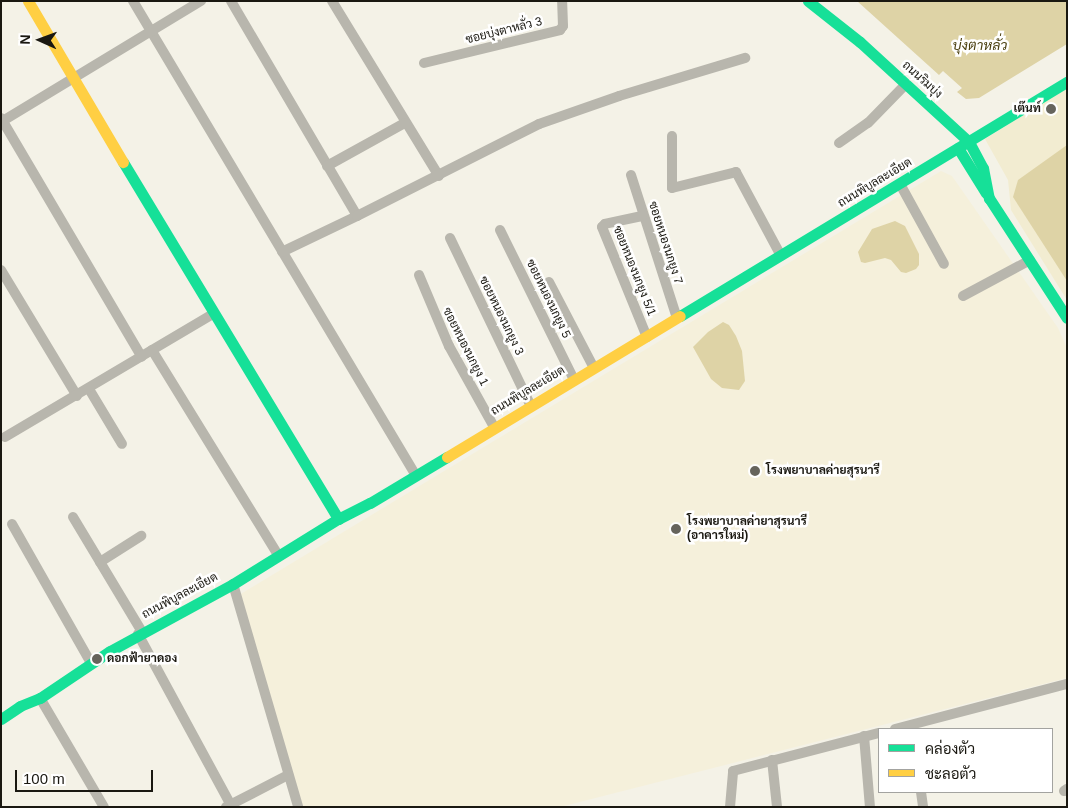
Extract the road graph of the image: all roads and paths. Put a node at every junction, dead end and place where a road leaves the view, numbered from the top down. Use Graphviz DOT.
graph roads {
  1 [pos="28,1"];
  2 [pos="134,1"];
  3 [pos="201,1"];
  4 [pos="231,1"];
  5 [pos="332,1"];
  6 [pos="562,1"];
  7 [pos="808,1"];
  8 [pos="151,32"];
  9 [pos="745,58"];
  10 [pos="424,63"];
  11 [pos="74,78"];
  12 [pos="1067,82"];
  13 [pos="906,84"];
  14 [pos="2,120"];
  15 [pos="405,123"];
  16 [pos="672,136"];
  17 [pos="969,142"];
  18 [pos="839,143"];
  19 [pos="958,148"];
  20 [pos="327,166"];
  21 [pos="631,175"];
  22 [pos="439,176"];
  23 [pos="900,184"];
  24 [pos="989,198"];
  25 [pos="357,216"];
  26 [pos="642,216"];
  27 [pos="500,230"];
  28 [pos="450,238"];
  29 [pos="282,252"];
  30 [pos="781,256"];
  31 [pos="1030,260"];
  32 [pos="944,264"];
  33 [pos="1,270"];
  34 [pos="419,275"];
  35 [pos="549,282"];
  36 [pos="963,296"];
  37 [pos="213,314"];
  38 [pos="677,318"];
  39 [pos="1067,318"];
  40 [pos="647,337"];
  41 [pos="152,350"];
  42 [pos="142,357"];
  43 [pos="594,368"];
  44 [pos="574,380"];
  45 [pos="89,389"];
  46 [pos="77,396"];
  47 [pos="531,406"];
  48 [pos="494,428"];
  49 [pos="3,436"];
  50 [pos="122,444"];
  51 [pos="414,474"];
  52 [pos="73,517"];
  53 [pos="338,519"];
  54 [pos="12,524"];
  55 [pos="142,536"];
  56 [pos="278,555"];
  57 [pos="100,562"];
  58 [pos="233,584"];
  59 [pos="140,633"];
  60 [pos="91,663"];
  61 [pos="1067,684"];
  62 [pos="40,698"];
  63 [pos="1,719"];
  64 [pos="908,728"];
  65 [pos="878,733"];
  66 [pos="864,736"];
  67 [pos="772,760"];
  68 [pos="288,775"];
  69 [pos="874,787"];
  70 [pos="921,793"];
  71 [pos="230,806"];
  72 [pos="104,807"];
  73 [pos="298,807"];
  74 [pos="730,807"];
  75 [pos="776,807"];
  76 [pos="870,807"];
  77 [pos="923,807"];
  1 -- 11 [label="main road"];
  2 -- 8 [label="street"];
  3 -- 8 [label="street"];
  4 -- 20 [label="street"];
  5 -- 15 [label="street"];
  6 -- 10 [label="street, ซอยบุ่งตาหลั่ว 3"];
  7 -- 13 [label="main road, ถนนริมบุ่ง"];
  8 -- 11 [label="street"];
  8 -- 29 [label="street"];
  9 -- 22 [label="street"];
  11 -- 14 [label="street"];
  11 -- 37 [label="main road"];
  12 -- 17 [label="main road, ถนนพิบูลละเอียด"];
  13 -- 17 [label="main road, ถนนริมบุ่ง"];
  13 -- 18 [label="street"];
  14 -- 42 [label="street"];
  15 -- 20 [label="street"];
  15 -- 22 [label="street"];
  16 -- 30 [label="street"];
  17 -- 19 [label="main road, ถนนพิบูลละเอียด"];
  17 -- 24 [label="main road, ถนนริมบุ่ง"];
  19 -- 23 [label="main road, ถนนพิบูลละเอียด"];
  19 -- 24 [label="main road, ถนนริมบุ่ง"];
  20 -- 25 [label="street"];
  21 -- 26 [label="street, ซอยหนองนกยูง 7"];
  22 -- 25 [label="street"];
  23 -- 30 [label="main road, ถนนพิบูลละเอียด"];
  23 -- 32 [label="street"];
  24 -- 31 [label="main road, ถนนริมบุ่ง"];
  25 -- 29 [label="street"];
  26 -- 38 [label="street, ซอยหนองนกยูง 7"];
  26 -- 40 [label="street, ซอยหนองนกยูง 5/1"];
  27 -- 44 [label="street, ซอยหนองนกยูง 5"];
  28 -- 47 [label="street, ซอยหนองนกยูง 3"];
  29 -- 51 [label="street"];
  30 -- 38 [label="main road, ถนนพิบูลละเอียด"];
  31 -- 36 [label="street"];
  31 -- 39 [label="main road, ถนนริมบุ่ง"];
  33 -- 46 [label="street"];
  34 -- 48 [label="street, ซอยหนองนกยูง 1"];
  35 -- 43 [label="street"];
  37 -- 41 [label="street"];
  37 -- 53 [label="main road"];
  38 -- 40 [label="main road, ถนนพิบูลละเอียด"];
  40 -- 43 [label="main road, ถนนพิบูลละเอียด"];
  41 -- 42 [label="street"];
  41 -- 56 [label="street"];
  42 -- 45 [label="street"];
  43 -- 44 [label="main road, ถนนพิบูลละเอียด"];
  44 -- 47 [label="main road, ถนนพิบูลละเอียด"];
  45 -- 46 [label="street"];
  45 -- 50 [label="street"];
  46 -- 49 [label="street"];
  47 -- 48 [label="main road, ถนนพิบูลละเอียด"];
  48 -- 51 [label="main road, ถนนพิบูลละเอียด"];
  51 -- 53 [label="main road, ถนนพิบูลละเอียด"];
  52 -- 57 [label="street"];
  53 -- 56 [label="main road, ถนนพิบูลละเอียด"];
  54 -- 60 [label="street"];
  55 -- 57 [label="street"];
  56 -- 58 [label="main road, ถนนพิบูลละเอียด"];
  57 -- 59 [label="street"];
  58 -- 59 [label="main road, ถนนพิบูลละเอียด"];
  58 -- 68 [label="street"];
  59 -- 60 [label="main road, ถนนพิบูลละเอียด"];
  59 -- 71 [label="street"];
  60 -- 62 [label="main road, ถนนพิบูลละเอียด"];
  61 -- 64 [label="street"];
  62 -- 63 [label="main road, ถนนพิบูลละเอียด"];
  62 -- 72 [label="street"];
  65 -- 66 [label="street"];
  66 -- 67 [label="street"];
  66 -- 69 [label="street"];
  67 -- 74 [label="street"];
  67 -- 75 [label="street"];
  68 -- 71 [label="street"];
  68 -- 73 [label="street"];
  69 -- 76 [label="street"];
  70 -- 77 [label="street"];
}
